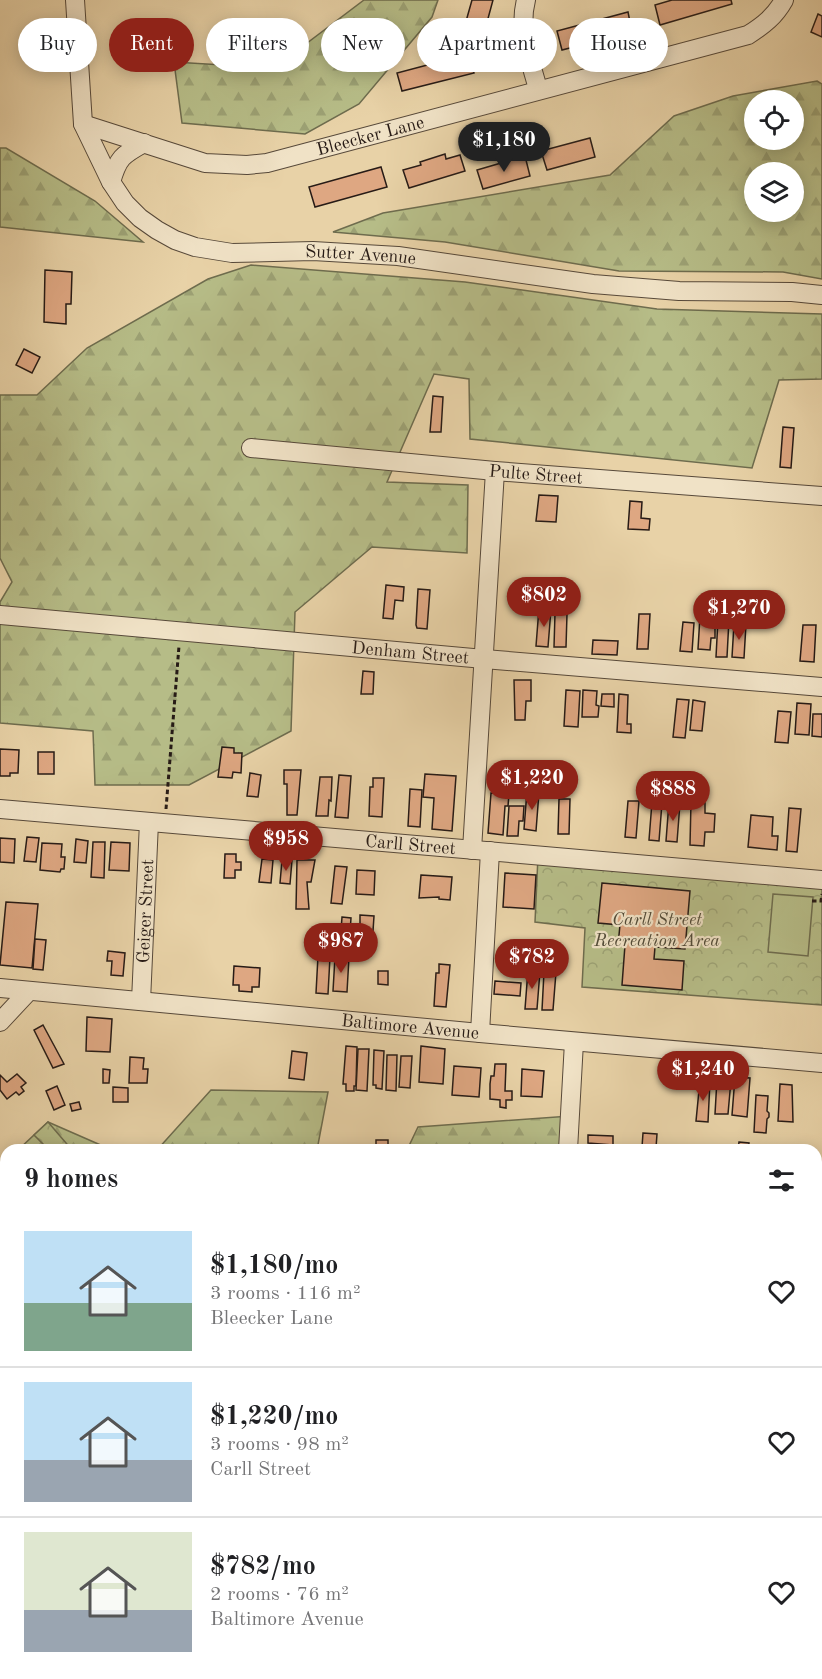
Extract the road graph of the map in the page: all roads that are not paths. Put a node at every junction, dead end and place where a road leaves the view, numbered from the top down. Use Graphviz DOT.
graph roads {
  1 [pos="75,0"];
  2 [pos="526,0"];
  3 [pos="784,0"];
  4 [pos="538,89"];
  5 [pos="83,124"];
  6 [pos="144,143"];
  7 [pos="111,182"];
  8 [pos="822,295"];
  9 [pos="251,448"];
  10 [pos="495,471"];
  11 [pos="822,496"];
  12 [pos="0,615"];
  13 [pos="484,659"];
  14 [pos="822,687"];
  15 [pos="0,809"];
  16 [pos="157,822"];
  17 [pos="472,850"];
  18 [pos="490,851"];
  19 [pos="822,880"];
  20 [pos="0,988"];
  21 [pos="28,992"];
  22 [pos="141,1001"];
  23 [pos="0,1022"];
  24 [pos="480,1033"];
  25 [pos="574,1042"];
  26 [pos="822,1063"];
  27 [pos="568,1144"];
  1 -- 5 [label="street, Sutter Avenue"];
  2 -- 4 [label="street"];
  3 -- 4 [label="street, Bleecker Lane"];
  4 -- 6 [label="street, Bleecker Lane"];
  5 -- 6 [label="street, Bleecker Lane"];
  5 -- 7 [label="street, Sutter Avenue"];
  6 -- 7 [label="street"];
  7 -- 8 [label="street, Sutter Avenue"];
  9 -- 10 [label="street, Pulte Street"];
  10 -- 11 [label="street, Pulte Street"];
  10 -- 13 [label="street"];
  12 -- 13 [label="street, Denham Street"];
  13 -- 14 [label="street, Denham Street"];
  13 -- 17 [label="street"];
  15 -- 16 [label="street, Carll Street"];
  16 -- 17 [label="street, Carll Street"];
  16 -- 22 [label="street, Geiger Street"];
  17 -- 18 [label="street, Carll Street"];
  18 -- 19 [label="street, Carll Street"];
  18 -- 24 [label="street"];
  20 -- 21 [label="street, Baltimore Avenue"];
  21 -- 22 [label="street, Baltimore Avenue"];
  21 -- 23 [label="street"];
  22 -- 24 [label="street, Baltimore Avenue"];
  24 -- 25 [label="street, Baltimore Avenue"];
  25 -- 26 [label="street, Baltimore Avenue"];
  25 -- 27 [label="street"];
}
